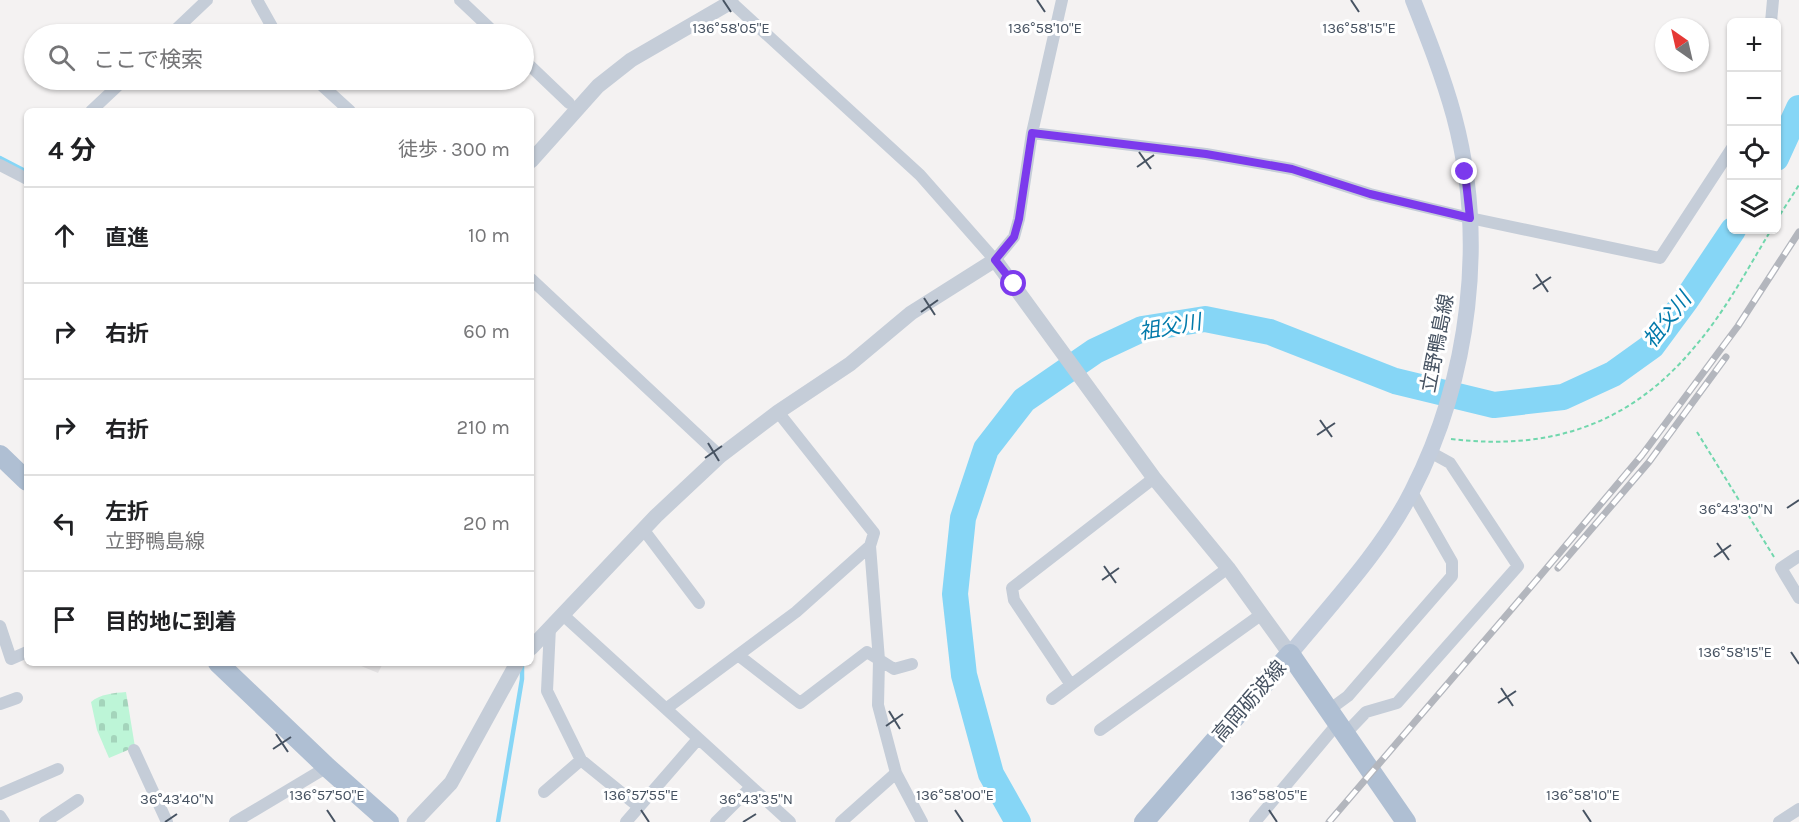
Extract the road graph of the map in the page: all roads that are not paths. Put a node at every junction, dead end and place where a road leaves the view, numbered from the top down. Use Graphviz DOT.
graph roads {
  1 [pos="207,0"];
  2 [pos="257,0"];
  3 [pos="460,0"];
  4 [pos="1062,0"];
  5 [pos="1413,0"];
  6 [pos="1773,0"];
  7 [pos="730,1"];
  8 [pos="1772,18"];
  9 [pos="182,24"];
  10 [pos="270,24"];
  11 [pos="485,24"];
  12 [pos="534,70"];
  13 [pos="113,90"];
  14 [pos="327,90"];
  15 [pos="569,103"];
  16 [pos="94,108"];
  17 [pos="347,108"];
  18 [pos="1032,133"];
  19 [pos="1727,154"];
  20 [pos="534,158"];
  21 [pos="0,165"];
  22 [pos="24,176"];
  23 [pos="1470,218"];
  24 [pos="995,260"];
  25 [pos="534,282"];
  26 [pos="778,412"];
  27 [pos="1435,441"];
  28 [pos="0,455"];
  29 [pos="720,456"];
  30 [pos="24,478"];
  31 [pos="1154,478"];
  32 [pos="1412,492"];
  33 [pos="643,529"];
  34 [pos="870,546"];
  35 [pos="1799,556"];
  36 [pos="1228,568"];
  37 [pos="1799,598"];
  38 [pos="699,603"];
  39 [pos="562,614"];
  40 [pos="1262,614"];
  41 [pos="0,626"];
  42 [pos="550,627"];
  43 [pos="534,645"];
  44 [pos="24,653"];
  45 [pos="1290,654"];
  46 [pos="738,655"];
  47 [pos="879,660"];
  48 [pos="912,664"];
  49 [pos="221,666"];
  50 [pos="515,666"];
  51 [pos="1071,684"];
  52 [pos="17,698"];
  53 [pos="1052,699"];
  54 [pos="0,704"];
  55 [pos="667,708"];
  56 [pos="1337,722"];
  57 [pos="1100,730"];
  58 [pos="698,739"];
  59 [pos="134,750"];
  60 [pos="581,760"];
  61 [pos="327,767"];
  62 [pos="58,769"];
  63 [pos="896,773"];
  64 [pos="751,786"];
  65 [pos="544,792"];
  66 [pos="0,794"];
  67 [pos="78,800"];
  68 [pos="639,807"];
  69 [pos="1799,809"];
  70 [pos="0,816"];
  71 [pos="4,822"];
  72 [pos="45,822"];
  73 [pos="167,822"];
  74 [pos="235,822"];
  75 [pos="389,822"];
  76 [pos="414,822"];
  77 [pos="626,822"];
  78 [pos="716,822"];
  79 [pos="790,822"];
  80 [pos="841,822"];
  81 [pos="922,822"];
  82 [pos="1144,822"];
  83 [pos="1255,822"];
  84 [pos="1406,822"];
  85 [pos="1779,822"];
  1 -- 9 [label="street"];
  2 -- 10 [label="street"];
  3 -- 11 [label="street"];
  4 -- 18 [label="street"];
  5 -- 23 [label="main road, 立野鴨島線"];
  6 -- 8 [label="street"];
  7 -- 20 [label="street"];
  7 -- 24 [label="street"];
  12 -- 15 [label="street"];
  13 -- 16 [label="street"];
  14 -- 17 [label="street"];
  18 -- 23 [label="street"];
  18 -- 24 [label="street"];
  19 -- 23 [label="street"];
  21 -- 22 [label="street"];
  23 -- 27 [label="main road, 立野鴨島線"];
  24 -- 26 [label="street"];
  24 -- 31 [label="street"];
  25 -- 29 [label="street"];
  26 -- 29 [label="street"];
  26 -- 34 [label="street"];
  27 -- 32 [label="main road, 立野鴨島線"];
  27 -- 56 [label="street"];
  28 -- 30 [label="main road"];
  29 -- 33 [label="street"];
  31 -- 36 [label="street"];
  31 -- 51 [label="street"];
  32 -- 45 [label="main road, 立野鴨島線"];
  32 -- 56 [label="street"];
  33 -- 38 [label="street"];
  33 -- 39 [label="street"];
  34 -- 46 [label="street"];
  34 -- 47 [label="street"];
  35 -- 37 [label="street"];
  36 -- 40 [label="street"];
  36 -- 51 [label="street"];
  39 -- 42 [label="street"];
  39 -- 55 [label="street"];
  40 -- 45 [label="street"];
  40 -- 57 [label="street"];
  41 -- 44 [label="street"];
  42 -- 43 [label="street"];
  42 -- 60 [label="street"];
  45 -- 56 [label="main road, 高岡砺波線"];
  45 -- 82 [label="main road, 高岡砺波線"];
  46 -- 47 [label="street"];
  46 -- 55 [label="street"];
  47 -- 48 [label="street"];
  47 -- 63 [label="street"];
  49 -- 61 [label="main road"];
  50 -- 76 [label="street"];
  51 -- 53 [label="street"];
  52 -- 54 [label="street"];
  55 -- 58 [label="street"];
  56 -- 83 [label="street"];
  56 -- 84 [label="main road, 高岡砺波線"];
  58 -- 64 [label="street"];
  58 -- 68 [label="street"];
  59 -- 73 [label="street"];
  60 -- 65 [label="street"];
  60 -- 68 [label="street"];
  61 -- 74 [label="street"];
  61 -- 75 [label="main road"];
  62 -- 66 [label="street"];
  63 -- 80 [label="street"];
  63 -- 81 [label="street"];
  64 -- 78 [label="street"];
  64 -- 79 [label="street"];
  67 -- 72 [label="street"];
  68 -- 77 [label="street"];
  69 -- 85 [label="street"];
  70 -- 71 [label="street"];
}
